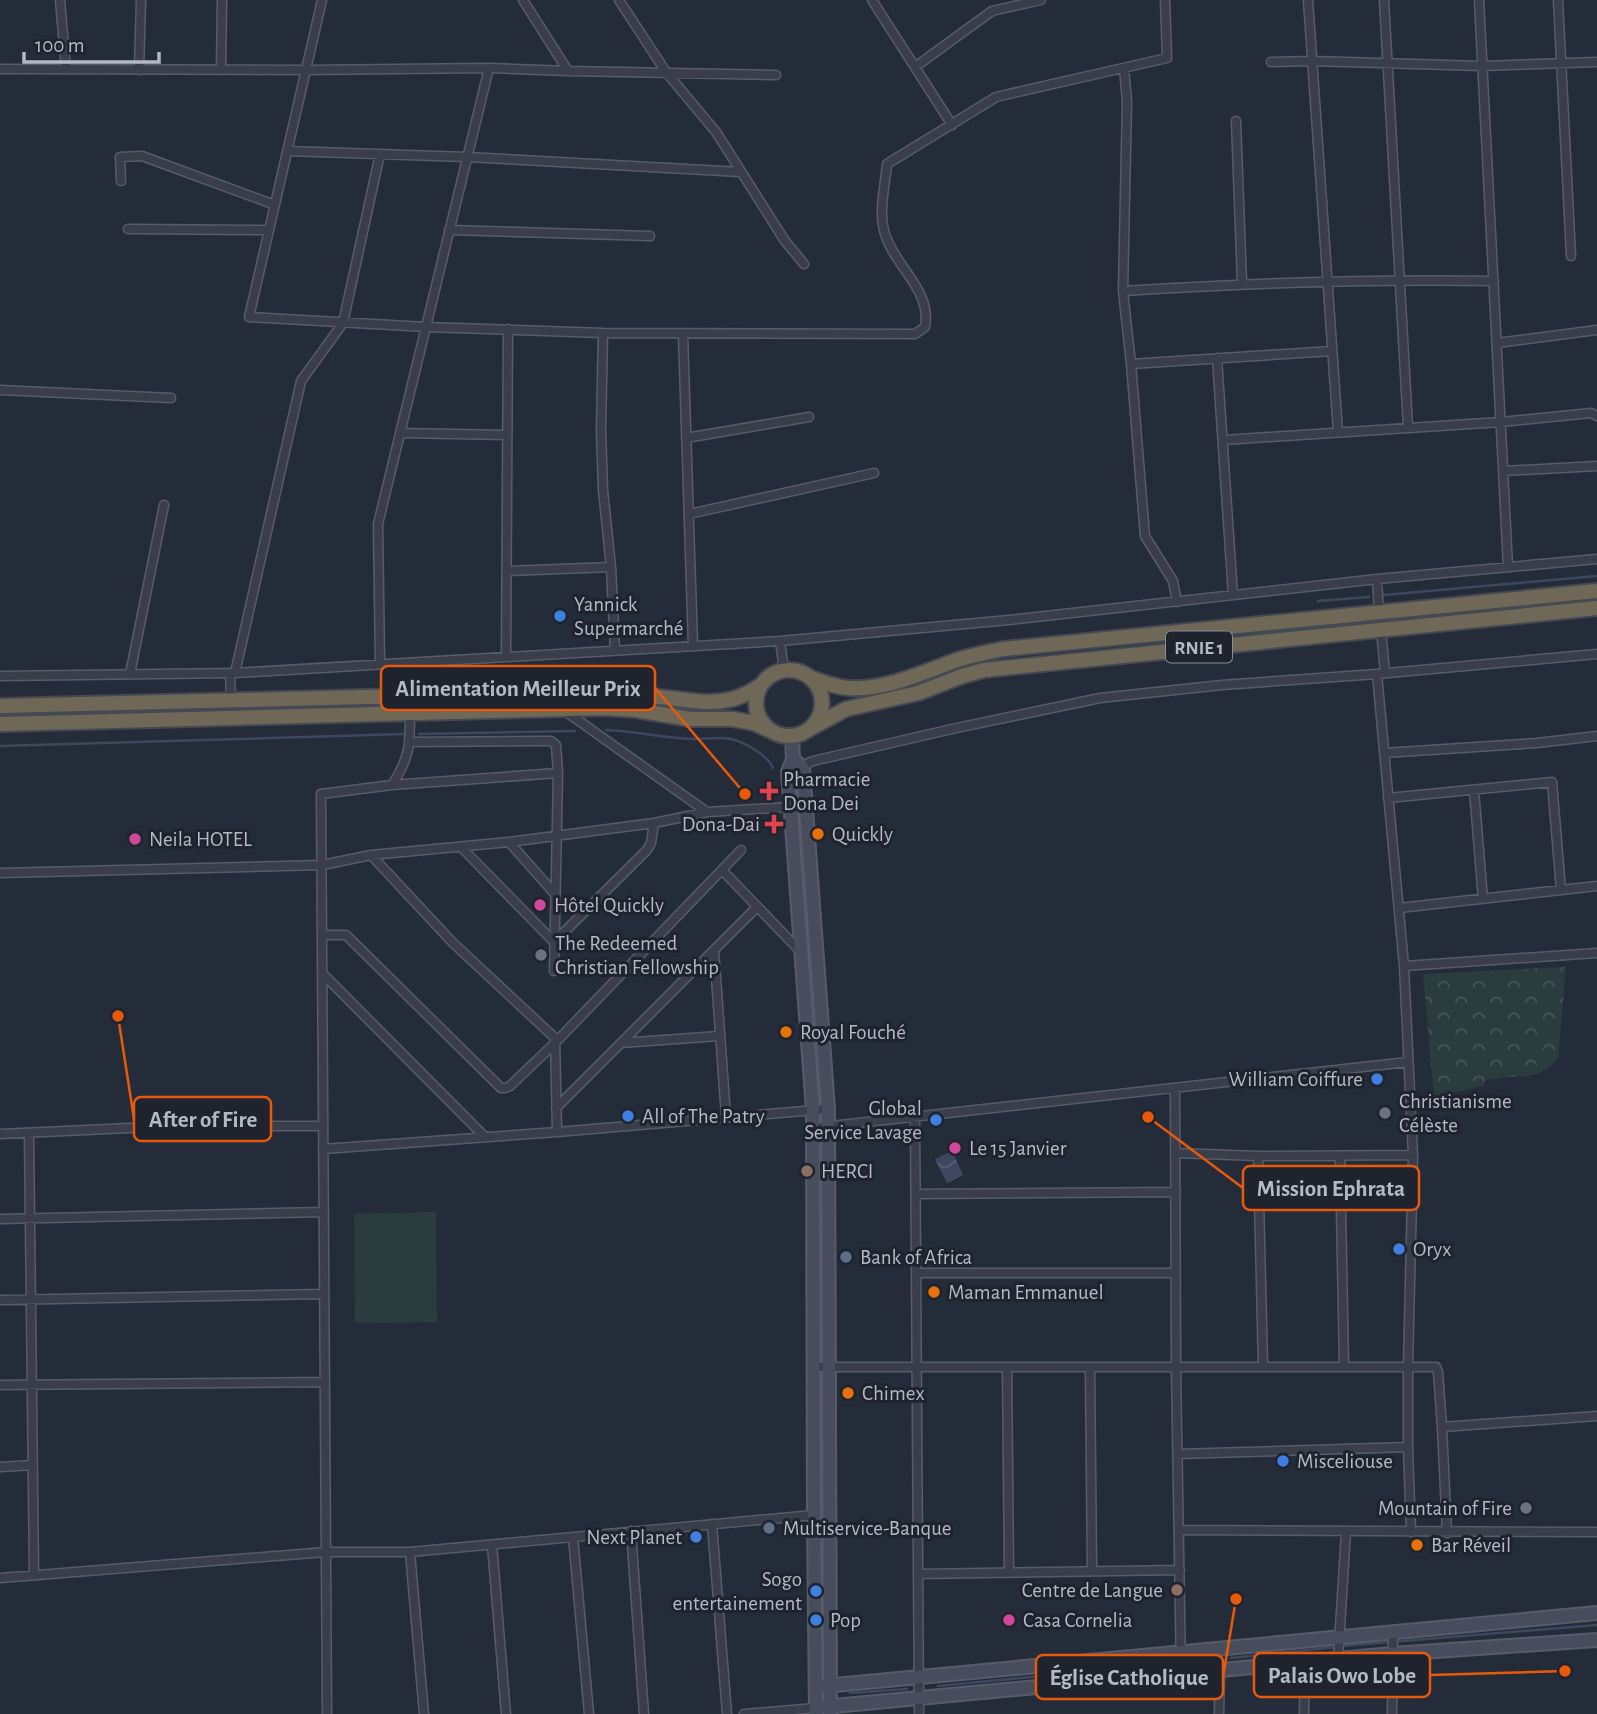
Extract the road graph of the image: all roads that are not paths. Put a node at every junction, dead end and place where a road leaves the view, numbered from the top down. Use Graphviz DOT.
graph roads {
  1 [pos="60,0"];
  2 [pos="141,0"];
  3 [pos="222,0"];
  4 [pos="322,0"];
  5 [pos="523,0"];
  6 [pos="619,0"];
  7 [pos="1041,0"];
  8 [pos="1165,0"];
  9 [pos="1308,0"];
  10 [pos="1384,0"];
  11 [pos="1479,0"];
  12 [pos="1558,0"];
  13 [pos="876,2"];
  14 [pos="1312,61"];
  15 [pos="1271,62"];
  16 [pos="1597,62"];
  17 [pos="1562,63"];
  18 [pos="1387,64"];
  19 [pos="1481,66"];
  20 [pos="915,67"];
  21 [pos="489,68"];
  22 [pos="1124,68"];
  23 [pos="0,69"];
  24 [pos="66,69"];
  25 [pos="139,70"];
  26 [pos="221,70"];
  27 [pos="307,70"];
  28 [pos="568,71"];
  29 [pos="666,72"];
  30 [pos="776,75"];
  31 [pos="1236,121"];
  32 [pos="952,125"];
  33 [pos="287,151"];
  34 [pos="380,154"];
  35 [pos="467,157"];
  36 [pos="741,172"];
  37 [pos="121,181"];
  38 [pos="275,205"];
  39 [pos="128,229"];
  40 [pos="269,230"];
  41 [pos="449,230"];
  42 [pos="650,236"];
  43 [pos="1571,256"];
  44 [pos="804,264"];
  45 [pos="1400,279"];
  46 [pos="1494,281"];
  47 [pos="1327,282"];
  48 [pos="1242,283"];
  49 [pos="1123,291"];
  50 [pos="343,323"];
  51 [pos="426,327"];
  52 [pos="509,329"];
  53 [pos="1597,330"];
  54 [pos="603,333"];
  55 [pos="683,334"];
  56 [pos="1497,343"];
  57 [pos="1332,351"];
  58 [pos="1217,358"];
  59 [pos="1131,364"];
  60 [pos="0,390"];
  61 [pos="171,398"];
  62 [pos="809,416"];
  63 [pos="1597,416"];
  64 [pos="1501,422"];
  65 [pos="1408,427"];
  66 [pos="1338,432"];
  67 [pos="400,433"];
  68 [pos="507,435"];
  69 [pos="687,438"];
  70 [pos="1223,440"];
  71 [pos="1597,466"];
  72 [pos="1503,471"];
  73 [pos="874,473"];
  74 [pos="164,505"];
  75 [pos="689,514"];
  76 [pos="1597,559"];
  77 [pos="611,567"];
  78 [pos="1508,567"];
  79 [pos="507,571"];
  80 [pos="1377,579"];
  81 [pos="1597,591"];
  82 [pos="1233,596"];
  83 [pos="1177,602"];
  84 [pos="1597,608"];
  85 [pos="1379,612"];
  86 [pos="1381,629"];
  87 [pos="780,641"];
  88 [pos="693,646"];
  89 [pos="615,651"];
  90 [pos="1597,654"];
  91 [pos="506,657"];
  92 [pos="380,664"];
  93 [pos="784,670"];
  94 [pos="232,673"];
  95 [pos="130,674"];
  96 [pos="1381,674"];
  97 [pos="0,676"];
  98 [pos="811,678"];
  99 [pos="761,685"];
  100 [pos="231,700"];
  101 [pos="0,706"];
  102 [pos="562,710"];
  103 [pos="410,713"];
  104 [pos="0,724"];
  105 [pos="811,728"];
  106 [pos="769,730"];
  107 [pos="792,736"];
  108 [pos="1597,736"];
  109 [pos="410,742"];
  110 [pos="1384,753"];
  111 [pos="798,764"];
  112 [pos="558,773"];
  113 [pos="392,785"];
  114 [pos="1474,790"];
  115 [pos="1388,798"];
  116 [pos="805,806"];
  117 [pos="790,807"];
  118 [pos="707,812"];
  119 [pos="654,823"];
  120 [pos="556,836"];
  121 [pos="509,842"];
  122 [pos="461,847"];
  123 [pos="741,850"];
  124 [pos="371,855"];
  125 [pos="321,865"];
  126 [pos="722,870"];
  127 [pos="0,873"];
  128 [pos="1597,886"];
  129 [pos="1562,890"];
  130 [pos="555,894"];
  131 [pos="1483,899"];
  132 [pos="757,906"];
  133 [pos="1399,908"];
  134 [pos="322,935"];
  135 [pos="554,942"];
  136 [pos="714,950"];
  137 [pos="801,952"];
  138 [pos="1597,953"];
  139 [pos="1404,966"];
  140 [pos="554,971"];
  141 [pos="322,973"];
  142 [pos="719,1036"];
  143 [pos="555,1043"];
  144 [pos="621,1043"];
  145 [pos="1408,1062"];
  146 [pos="1175,1088"];
  147 [pos="556,1108"];
  148 [pos="828,1109"];
  149 [pos="813,1110"];
  150 [pos="726,1116"];
  151 [pos="915,1116"];
  152 [pos="323,1126"];
  153 [pos="828,1126"];
  154 [pos="813,1128"];
  155 [pos="557,1132"];
  156 [pos="0,1133"];
  157 [pos="29,1133"];
  158 [pos="485,1137"];
  159 [pos="323,1149"];
  160 [pos="1176,1153"];
  161 [pos="1413,1155"];
  162 [pos="1258,1156"];
  163 [pos="1340,1156"];
  164 [pos="1176,1192"];
  165 [pos="916,1194"];
  166 [pos="324,1212"];
  167 [pos="29,1218"];
  168 [pos="0,1219"];
  169 [pos="916,1273"];
  170 [pos="1176,1273"];
  171 [pos="324,1294"];
  172 [pos="0,1300"];
  173 [pos="31,1300"];
  174 [pos="814,1367"];
  175 [pos="829,1367"];
  176 [pos="917,1367"];
  177 [pos="1007,1367"];
  178 [pos="1090,1367"];
  179 [pos="1176,1367"];
  180 [pos="1263,1367"];
  181 [pos="1344,1367"];
  182 [pos="1408,1367"];
  183 [pos="325,1382"];
  184 [pos="33,1384"];
  185 [pos="0,1385"];
  186 [pos="1597,1416"];
  187 [pos="1442,1427"];
  188 [pos="1408,1447"];
  189 [pos="1178,1454"];
  190 [pos="33,1465"];
  191 [pos="0,1467"];
  192 [pos="814,1516"];
  193 [pos="712,1524"];
  194 [pos="1179,1530"];
  195 [pos="631,1531"];
  196 [pos="1346,1532"];
  197 [pos="1411,1532"];
  198 [pos="1597,1532"];
  199 [pos="1447,1533"];
  200 [pos="573,1537"];
  201 [pos="492,1545"];
  202 [pos="326,1552"];
  203 [pos="410,1552"];
  204 [pos="1180,1570"];
  205 [pos="1092,1571"];
  206 [pos="1009,1572"];
  207 [pos="918,1574"];
  208 [pos="34,1575"];
  209 [pos="0,1578"];
  210 [pos="1597,1613"];
  211 [pos="1393,1632"];
  212 [pos="1339,1637"];
  213 [pos="1597,1640"];
  214 [pos="1181,1653"];
  215 [pos="1392,1654"];
  216 [pos="1338,1659"];
  217 [pos="1305,1662"];
  218 [pos="1220,1670"];
  219 [pos="1181,1674"];
  220 [pos="918,1676"];
  221 [pos="830,1685"];
  222 [pos="816,1687"];
  223 [pos="918,1698"];
  224 [pos="830,1710"];
  225 [pos="816,1711"];
  226 [pos="327,1714"];
  227 [pos="424,1714"];
  228 [pos="506,1714"];
  229 [pos="589,1714"];
  230 [pos="645,1714"];
  231 [pos="727,1714"];
  232 [pos="744,1714"];
  233 [pos="919,1714"];
  234 [pos="1219,1714"];
  235 [pos="1304,1714"];
  236 [pos="1392,1714"];
  1 -- 24 [label="street"];
  2 -- 25 [label="street"];
  3 -- 26 [label="street"];
  4 -- 27 [label="street"];
  5 -- 28 [label="street"];
  6 -- 29 [label="street"];
  7 -- 20 [label="street"];
  8 -- 22 [label="street"];
  9 -- 14 [label="street"];
  10 -- 18 [label="street"];
  11 -- 19 [label="street"];
  12 -- 17 [label="street"];
  13 -- 20 [label="street"];
  14 -- 15 [label="street"];
  14 -- 18 [label="street"];
  14 -- 47 [label="street"];
  16 -- 17 [label="street"];
  17 -- 19 [label="street"];
  17 -- 43 [label="street"];
  18 -- 19 [label="street"];
  18 -- 45 [label="street"];
  19 -- 46 [label="street"];
  20 -- 32 [label="street"];
  21 -- 27 [label="street"];
  21 -- 28 [label="street"];
  21 -- 35 [label="street"];
  22 -- 32 [label="street"];
  22 -- 49 [label="street"];
  23 -- 24 [label="street"];
  24 -- 25 [label="street"];
  25 -- 26 [label="street"];
  26 -- 27 [label="street"];
  27 -- 33 [label="street"];
  28 -- 29 [label="street"];
  29 -- 30 [label="street"];
  29 -- 36 [label="street"];
  31 -- 48 [label="street"];
  32 -- 55 [label="street"];
  33 -- 34 [label="street"];
  33 -- 38 [label="street"];
  34 -- 35 [label="street"];
  34 -- 50 [label="street"];
  35 -- 36 [label="street"];
  35 -- 41 [label="street"];
  36 -- 44 [label="street"];
  37 -- 38 [label="street"];
  38 -- 40 [label="street"];
  39 -- 40 [label="street"];
  40 -- 50 [label="street"];
  41 -- 42 [label="street"];
  41 -- 51 [label="street"];
  45 -- 46 [label="street"];
  45 -- 47 [label="street"];
  45 -- 65 [label="street"];
  46 -- 56 [label="street"];
  47 -- 48 [label="street"];
  47 -- 57 [label="street"];
  48 -- 49 [label="street"];
  49 -- 59 [label="street"];
  50 -- 51 [label="street"];
  50 -- 94 [label="street"];
  51 -- 52 [label="street"];
  51 -- 67 [label="street"];
  52 -- 54 [label="street"];
  52 -- 68 [label="street"];
  53 -- 56 [label="street"];
  54 -- 55 [label="street"];
  54 -- 77 [label="street"];
  55 -- 69 [label="street"];
  56 -- 64 [label="street"];
  57 -- 58 [label="street"];
  57 -- 66 [label="street"];
  58 -- 59 [label="street"];
  58 -- 70 [label="street"];
  59 -- 83 [label="street"];
  60 -- 61 [label="street"];
  62 -- 69 [label="street"];
  63 -- 64 [label="street"];
  64 -- 65 [label="street"];
  64 -- 72 [label="street"];
  65 -- 66 [label="street"];
  66 -- 70 [label="street"];
  67 -- 68 [label="street"];
  67 -- 92 [label="street"];
  68 -- 79 [label="street"];
  69 -- 75 [label="street"];
  70 -- 82 [label="street"];
  71 -- 72 [label="street"];
  72 -- 78 [label="street"];
  73 -- 75 [label="street"];
  74 -- 95 [label="street"];
  75 -- 88 [label="street"];
  76 -- 78 [label="street"];
  77 -- 79 [label="street"];
  77 -- 89 [label="street"];
  78 -- 80 [label="street"];
  79 -- 91 [label="street"];
  80 -- 82 [label="street"];
  80 -- 85 [label="street"];
  81 -- 85 [label="highway, RNIE 1"];
  82 -- 83 [label="street"];
  83 -- 87 [label="street"];
  84 -- 86 [label="highway, RNIE 1"];
  85 -- 98 [label="highway, RNIE 1"];
  86 -- 96 [label="street"];
  86 -- 105 [label="highway, RNIE 1"];
  87 -- 88 [label="street"];
  87 -- 93 [label="street"];
  88 -- 89 [label="street"];
  89 -- 91 [label="street"];
  90 -- 96 [label="street"];
  91 -- 92 [label="street"];
  92 -- 94 [label="street"];
  93 -- 98 [label="highway, RNIE 1"];
  93 -- 99 [label="highway"];
  94 -- 95 [label="street"];
  94 -- 100 [label="street"];
  95 -- 97 [label="street"];
  96 -- 110 [label="street"];
  96 -- 111 [label="street"];
  98 -- 105 [label="highway"];
  99 -- 100 [label="highway"];
  99 -- 106 [label="highway"];
  100 -- 101 [label="highway"];
  102 -- 103 [label="highway"];
  102 -- 106 [label="highway"];
  102 -- 118 [label="street"];
  103 -- 104 [label="highway"];
  103 -- 109 [label="street"];
  105 -- 107 [label="highway, RNIE 1"];
  106 -- 107 [label="highway"];
  107 -- 111 [label="street"];
  108 -- 110 [label="street"];
  109 -- 112 [label="street"];
  109 -- 113 [label="street"];
  110 -- 115 [label="street"];
  111 -- 116 [label="street"];
  111 -- 117 [label="street"];
  112 -- 113 [label="street"];
  112 -- 120 [label="street"];
  113 -- 125 [label="street"];
  114 -- 115 [label="street"];
  114 -- 129 [label="street"];
  114 -- 131 [label="street"];
  115 -- 133 [label="street"];
  116 -- 117 [label="street"];
  116 -- 148 [label="street"];
  117 -- 118 [label="street"];
  117 -- 137 [label="street"];
  118 -- 119 [label="street"];
  119 -- 120 [label="street"];
  119 -- 135 [label="street"];
  120 -- 121 [label="street"];
  120 -- 130 [label="street"];
  121 -- 122 [label="street"];
  121 -- 130 [label="street"];
  122 -- 124 [label="street"];
  122 -- 135 [label="street"];
  123 -- 126 [label="street"];
  124 -- 125 [label="street"];
  124 -- 143 [label="street"];
  125 -- 127 [label="street"];
  125 -- 134 [label="street"];
  126 -- 132 [label="street"];
  126 -- 143 [label="street"];
  128 -- 129 [label="street"];
  129 -- 131 [label="street"];
  130 -- 135 [label="street"];
  131 -- 133 [label="street"];
  132 -- 136 [label="street"];
  132 -- 137 [label="street"];
  133 -- 139 [label="street"];
  134 -- 141 [label="street"];
  134 -- 143 [label="street"];
  135 -- 140 [label="street"];
  136 -- 142 [label="street"];
  136 -- 144 [label="street"];
  137 -- 149 [label="street"];
  138 -- 139 [label="street"];
  139 -- 145 [label="street"];
  141 -- 152 [label="street"];
  141 -- 158 [label="street"];
  142 -- 144 [label="street"];
  142 -- 150 [label="street"];
  143 -- 147 [label="street"];
  144 -- 147 [label="street"];
  145 -- 146 [label="street"];
  145 -- 161 [label="street"];
  146 -- 151 [label="street"];
  146 -- 160 [label="street"];
  147 -- 155 [label="street"];
  148 -- 149 [label="street"];
  148 -- 153 [label="street"];
  149 -- 150 [label="street"];
  149 -- 154 [label="street"];
  150 -- 155 [label="street"];
  151 -- 153 [label="street"];
  151 -- 165 [label="street"];
  152 -- 157 [label="street"];
  152 -- 159 [label="street"];
  153 -- 154 [label="street"];
  153 -- 175 [label="street"];
  154 -- 174 [label="street"];
  155 -- 158 [label="street"];
  156 -- 157 [label="street"];
  157 -- 167 [label="street"];
  158 -- 159 [label="street"];
  159 -- 166 [label="street"];
  160 -- 162 [label="street"];
  160 -- 164 [label="street"];
  161 -- 163 [label="street"];
  161 -- 182 [label="street"];
  162 -- 163 [label="street"];
  162 -- 180 [label="street"];
  163 -- 181 [label="street"];
  164 -- 165 [label="street"];
  164 -- 170 [label="street"];
  165 -- 169 [label="street"];
  166 -- 167 [label="street"];
  166 -- 171 [label="street"];
  167 -- 168 [label="street"];
  167 -- 173 [label="street"];
  169 -- 170 [label="street"];
  169 -- 176 [label="street"];
  170 -- 179 [label="street"];
  171 -- 173 [label="street"];
  171 -- 183 [label="street"];
  172 -- 173 [label="street"];
  173 -- 184 [label="street"];
  174 -- 175 [label="street"];
  174 -- 192 [label="street"];
  175 -- 176 [label="street"];
  175 -- 221 [label="street"];
  176 -- 177 [label="street"];
  176 -- 207 [label="street"];
  177 -- 178 [label="street"];
  177 -- 206 [label="street"];
  178 -- 179 [label="street"];
  178 -- 205 [label="street"];
  179 -- 180 [label="street"];
  179 -- 189 [label="street"];
  180 -- 181 [label="street"];
  181 -- 182 [label="street"];
  182 -- 187 [label="street"];
  182 -- 188 [label="street"];
  183 -- 184 [label="street"];
  183 -- 202 [label="street"];
  184 -- 185 [label="street"];
  184 -- 190 [label="street"];
  186 -- 187 [label="street"];
  187 -- 199 [label="street"];
  188 -- 189 [label="street"];
  188 -- 197 [label="street"];
  189 -- 194 [label="street"];
  190 -- 191 [label="street"];
  190 -- 208 [label="street"];
  192 -- 193 [label="street"];
  192 -- 222 [label="street"];
  193 -- 195 [label="street"];
  193 -- 231 [label="street"];
  194 -- 196 [label="street"];
  194 -- 204 [label="street"];
  195 -- 200 [label="street"];
  195 -- 230 [label="street"];
  196 -- 197 [label="street"];
  196 -- 212 [label="street"];
  197 -- 199 [label="street"];
  198 -- 199 [label="street"];
  200 -- 201 [label="street"];
  200 -- 229 [label="street"];
  201 -- 203 [label="street"];
  201 -- 228 [label="street"];
  202 -- 203 [label="street"];
  202 -- 208 [label="street"];
  202 -- 226 [label="street"];
  203 -- 227 [label="street"];
  204 -- 205 [label="street"];
  204 -- 214 [label="street"];
  205 -- 206 [label="street"];
  206 -- 207 [label="street"];
  207 -- 220 [label="street"];
  208 -- 209 [label="street"];
  210 -- 211 [label="street"];
  211 -- 212 [label="street"];
  211 -- 215 [label="street"];
  212 -- 214 [label="street"];
  212 -- 216 [label="street"];
  213 -- 215 [label="street"];
  214 -- 219 [label="street"];
  214 -- 220 [label="street"];
  215 -- 216 [label="street"];
  215 -- 236 [label="street"];
  216 -- 217 [label="street"];
  217 -- 218 [label="street"];
  217 -- 235 [label="street"];
  218 -- 219 [label="street"];
  218 -- 234 [label="street"];
  219 -- 223 [label="street"];
  220 -- 221 [label="street"];
  220 -- 223 [label="street"];
  221 -- 222 [label="street"];
  221 -- 224 [label="street"];
  222 -- 225 [label="street"];
  223 -- 224 [label="street"];
  223 -- 233 [label="street"];
  224 -- 225 [label="street"];
  225 -- 232 [label="street"];
}
